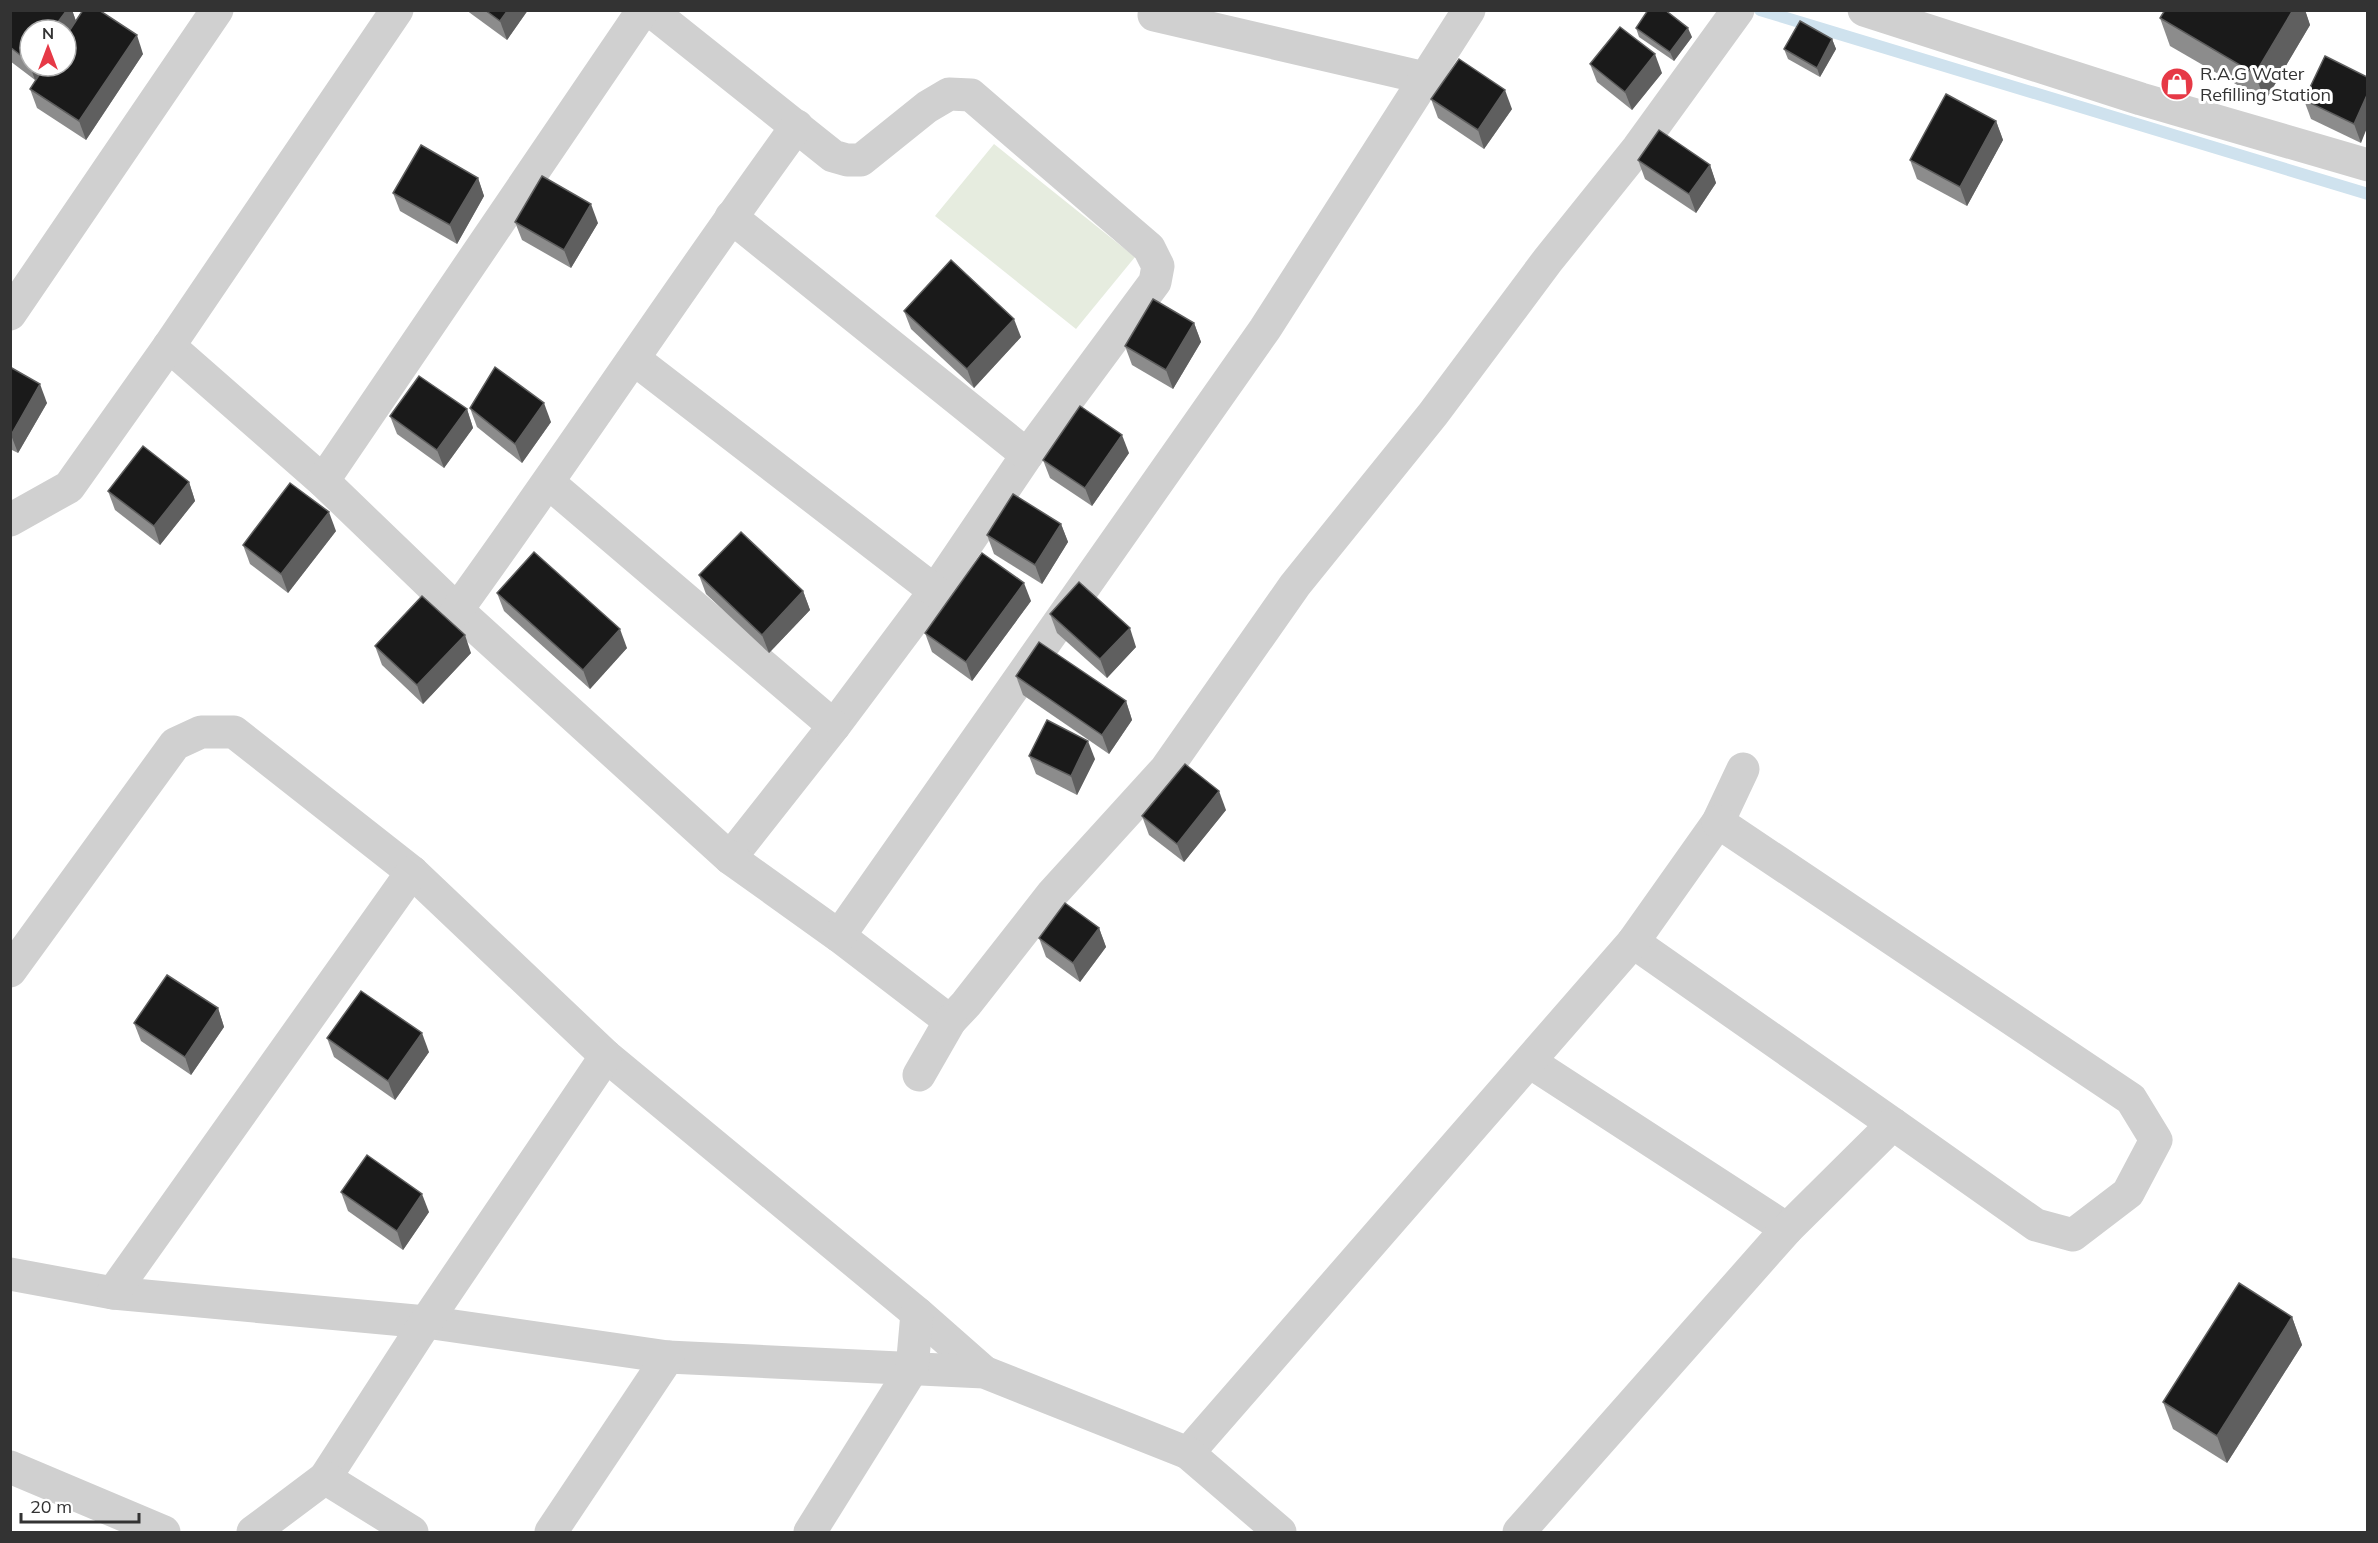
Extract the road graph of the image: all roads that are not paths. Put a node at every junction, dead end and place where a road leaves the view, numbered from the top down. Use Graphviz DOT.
graph roads {
  1 [pos="217,10"];
  2 [pos="397,10"];
  3 [pos="643,10"];
  4 [pos="650,10"];
  5 [pos="1469,10"];
  6 [pos="1738,10"];
  7 [pos="1864,10"];
  8 [pos="1154,15"];
  9 [pos="1425,78"];
  10 [pos="797,126"];
  11 [pos="2367,165"];
  12 [pos="731,217"];
  13 [pos="10,314"];
  14 [pos="169,346"];
  15 [pos="634,359"];
  16 [pos="1028,455"];
  17 [pos="323,481"];
  18 [pos="549,483"];
  19 [pos="10,520"];
  20 [pos="935,591"];
  21 [pos="457,610"];
  22 [pos="834,726"];
  23 [pos="1743,769"];
  24 [pos="1718,822"];
  25 [pos="730,858"];
  26 [pos="412,872"];
  27 [pos="839,936"];
  28 [pos="1634,942"];
  29 [pos="10,971"];
  30 [pos="950,1021"];
  31 [pos="606,1056"];
  32 [pos="1530,1062"];
  33 [pos="919,1075"];
  34 [pos="1893,1124"];
  35 [pos="1787,1229"];
  36 [pos="10,1274"];
  37 [pos="113,1293"];
  38 [pos="917,1313"];
  39 [pos="426,1323"];
  40 [pos="668,1357"];
  41 [pos="912,1369"];
  42 [pos="984,1372"];
  43 [pos="1188,1453"];
  44 [pos="10,1467"];
  45 [pos="325,1478"];
  46 [pos="164,1533"];
  47 [pos="253,1533"];
  48 [pos="412,1533"];
  49 [pos="551,1533"];
  50 [pos="810,1533"];
  51 [pos="1280,1533"];
  52 [pos="1519,1533"];
  1 -- 13 [label="street"];
  2 -- 14 [label="street"];
  3 -- 17 [label="street"];
  4 -- 10 [label="street"];
  5 -- 9 [label="street"];
  6 -- 30 [label="street"];
  7 -- 11 [label="street"];
  8 -- 9 [label="street"];
  9 -- 27 [label="street"];
  10 -- 12 [label="street"];
  10 -- 16 [label="street"];
  12 -- 15 [label="street"];
  12 -- 16 [label="street"];
  14 -- 17 [label="street"];
  14 -- 19 [label="street"];
  15 -- 18 [label="street"];
  15 -- 20 [label="street"];
  16 -- 20 [label="street"];
  17 -- 21 [label="street"];
  18 -- 21 [label="street"];
  18 -- 22 [label="street"];
  20 -- 22 [label="street"];
  21 -- 25 [label="street"];
  22 -- 25 [label="street"];
  23 -- 24 [label="street"];
  24 -- 28 [label="street"];
  24 -- 34 [label="street"];
  25 -- 27 [label="street"];
  26 -- 29 [label="street"];
  26 -- 31 [label="street"];
  26 -- 37 [label="street"];
  27 -- 30 [label="street"];
  28 -- 32 [label="street"];
  28 -- 34 [label="street"];
  30 -- 33 [label="street"];
  31 -- 38 [label="street"];
  31 -- 39 [label="street"];
  32 -- 35 [label="street"];
  32 -- 43 [label="street"];
  34 -- 35 [label="street"];
  35 -- 52 [label="street"];
  36 -- 37 [label="street"];
  37 -- 39 [label="street"];
  38 -- 41 [label="street"];
  38 -- 42 [label="street"];
  39 -- 40 [label="street"];
  39 -- 45 [label="street"];
  40 -- 41 [label="street"];
  40 -- 49 [label="street"];
  41 -- 42 [label="street"];
  41 -- 50 [label="street"];
  42 -- 43 [label="street"];
  43 -- 51 [label="street"];
  44 -- 46 [label="street"];
  45 -- 47 [label="street"];
  45 -- 48 [label="street"];
}
